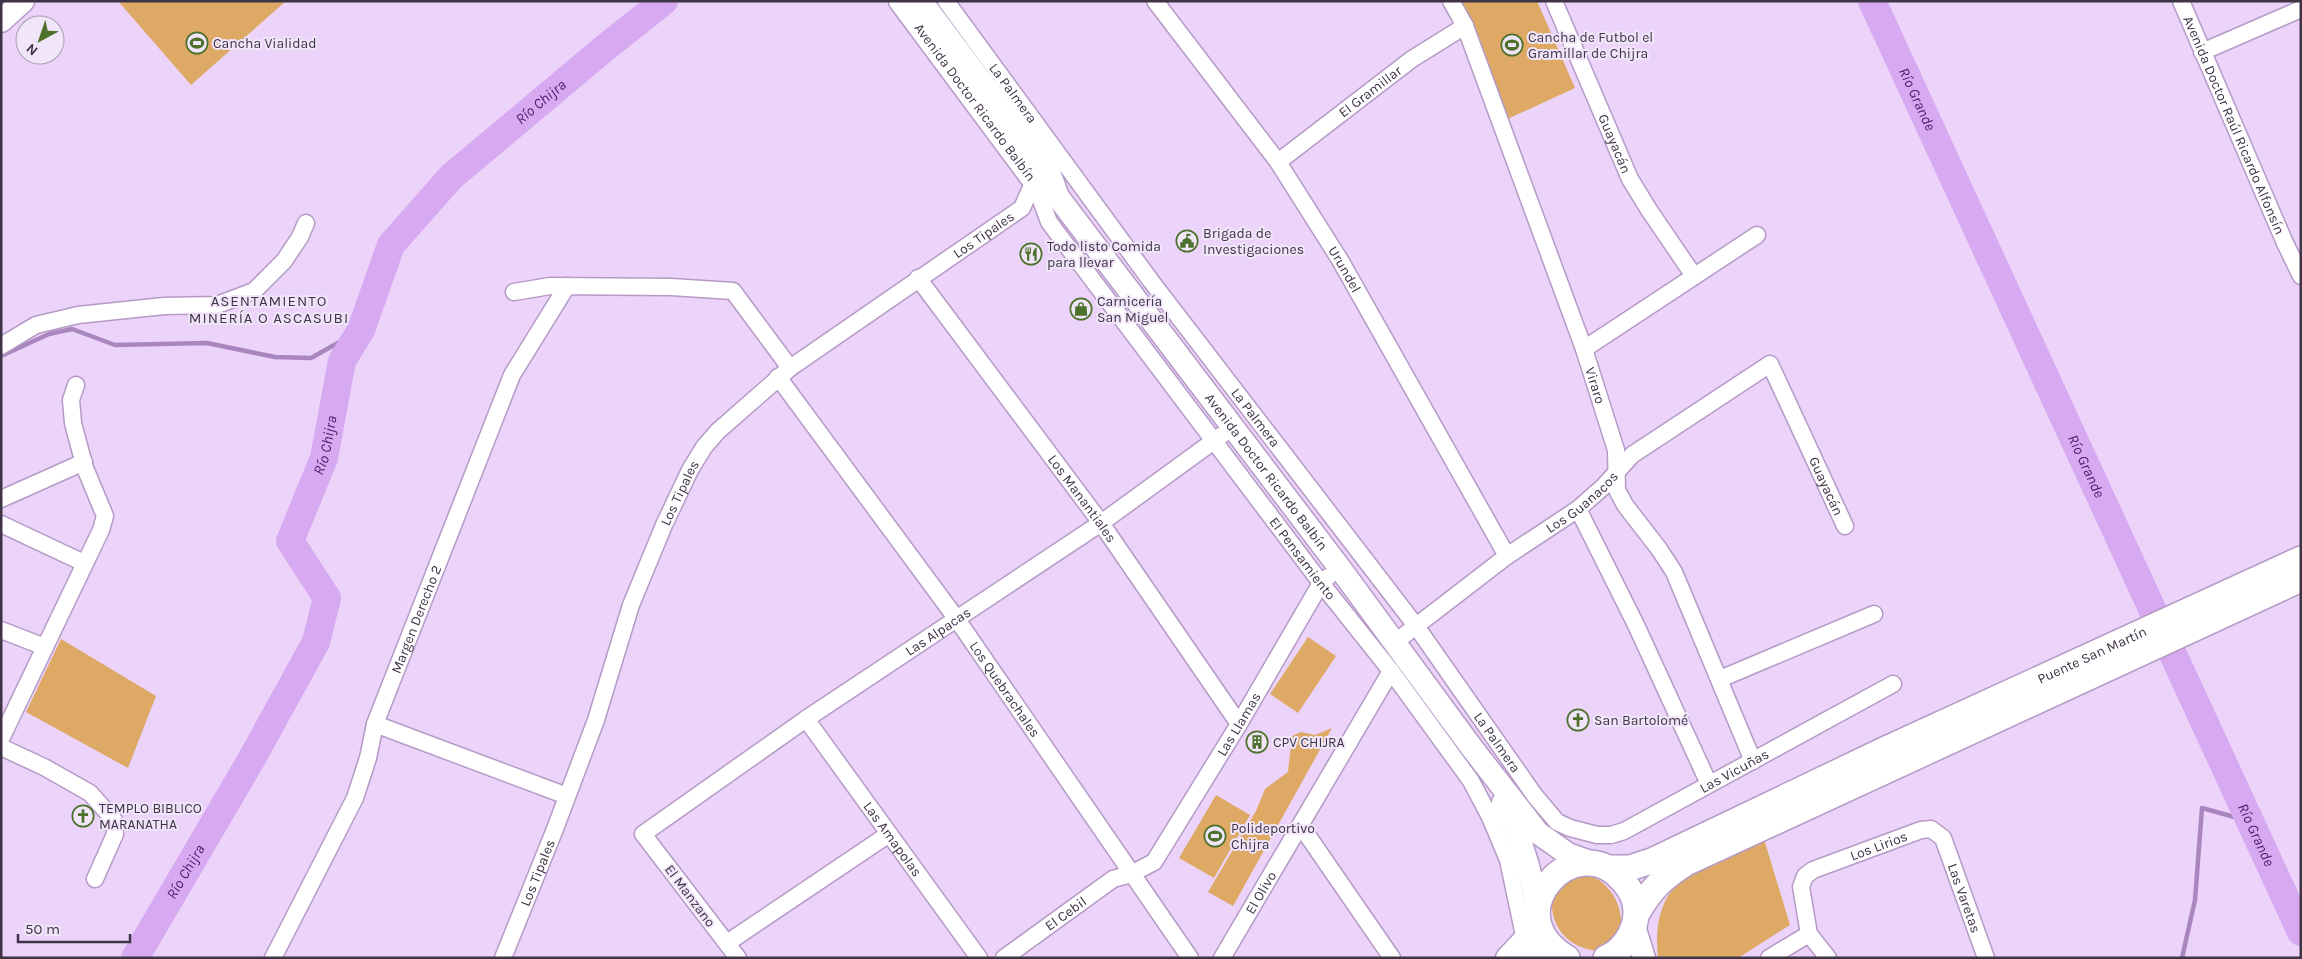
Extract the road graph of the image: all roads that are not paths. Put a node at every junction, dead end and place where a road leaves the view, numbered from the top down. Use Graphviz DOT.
graph roads {
  1 [pos="23,1"];
  2 [pos="946,1"];
  3 [pos="1154,1"];
  4 [pos="1451,1"];
  5 [pos="1554,1"];
  6 [pos="2181,1"];
  7 [pos="2298,1"];
  8 [pos="908,3"];
  9 [pos="2301,8"];
  10 [pos="1,21"];
  11 [pos="1465,26"];
  12 [pos="2202,52"];
  13 [pos="1278,162"];
  14 [pos="1041,176"];
  15 [pos="306,223"];
  16 [pos="1757,235"];
  17 [pos="1694,276"];
  18 [pos="2301,276"];
  19 [pos="918,278"];
  20 [pos="1151,281"];
  21 [pos="567,286"];
  22 [pos="514,292"];
  23 [pos="1132,296"];
  24 [pos="1,346"];
  25 [pos="1584,349"];
  26 [pos="1770,364"];
  27 [pos="784,373"];
  28 [pos="76,385"];
  29 [pos="1223,434"];
  30 [pos="84,462"];
  31 [pos="1617,473"];
  32 [pos="1,499"];
  33 [pos="1324,506"];
  34 [pos="1578,509"];
  35 [pos="1303,522"];
  36 [pos="1101,523"];
  37 [pos="1,524"];
  38 [pos="1844,526"];
  39 [pos="1507,556"];
  40 [pos="2301,559"];
  41 [pos="84,563"];
  42 [pos="1339,567"];
  43 [pos="2301,579"];
  44 [pos="1321,583"];
  45 [pos="1874,614"];
  46 [pos="956,618"];
  47 [pos="1416,626"];
  48 [pos="1,630"];
  49 [pos="1394,642"];
  50 [pos="45,647"];
  51 [pos="1391,671"];
  52 [pos="1720,679"];
  53 [pos="1893,684"];
  54 [pos="806,718"];
  55 [pos="375,724"];
  56 [pos="1239,724"];
  57 [pos="1,739"];
  58 [pos="1,747"];
  59 [pos="1472,748"];
  60 [pos="1887,760"];
  61 [pos="1753,761"];
  62 [pos="1709,784"];
  63 [pos="567,796"];
  64 [pos="1301,826"];
  65 [pos="1570,828"];
  66 [pos="643,834"];
  67 [pos="889,834"];
  68 [pos="1943,838"];
  69 [pos="1602,866"];
  70 [pos="1131,874"];
  71 [pos="95,880"];
  72 [pos="1635,920"];
  73 [pos="1809,934"];
  74 [pos="727,943"];
  75 [pos="1539,943"];
  76 [pos="274,958"];
  77 [pos="503,958"];
  78 [pos="738,958"];
  79 [pos="979,958"];
  80 [pos="1004,958"];
  81 [pos="1190,958"];
  82 [pos="1222,958"];
  83 [pos="1392,958"];
  84 [pos="1507,958"];
  85 [pos="1606,958"];
  86 [pos="1644,958"];
  87 [pos="1769,958"];
  88 [pos="1828,958"];
  89 [pos="1986,958"];
  1 -- 10 [label="main road"];
  2 -- 20 [label="street, La Palmera"];
  3 -- 13 [label="street, Urundel"];
  4 -- 11 [label="street, Viraro"];
  5 -- 17 [label="street, Guayacán"];
  6 -- 12 [label="street, Avenida Doctor Raúl Ricardo Alfonsín"];
  7 -- 9 [label="street"];
  8 -- 14 [label="main road, Avenida Doctor Ricardo Balbín"];
  9 -- 12 [label="street"];
  11 -- 13 [label="street, El Gramillar"];
  11 -- 25 [label="street, Viraro"];
  12 -- 18 [label="street, Avenida Doctor Raúl Ricardo Alfonsín"];
  13 -- 39 [label="street, Urundel"];
  14 -- 19 [label="street, Los Tipales"];
  14 -- 23 [label="main road, Avenida Doctor Ricardo Balbín"];
  14 -- 29 [label="street, El Pensamiento"];
  15 -- 24 [label="street"];
  16 -- 17 [label="street"];
  17 -- 25 [label="street"];
  19 -- 27 [label="street, Los Tipales"];
  19 -- 36 [label="street, Los Manantiales"];
  20 -- 23 [label="street"];
  20 -- 33 [label="street, La Palmera"];
  21 -- 22 [label="street"];
  21 -- 27 [label="street, Los Quebrachales"];
  21 -- 55 [label="street, Margen Derecho 2"];
  23 -- 29 [label="main road, Avenida Doctor Ricardo Balbín"];
  25 -- 31 [label="street, Viraro"];
  26 -- 31 [label="street, Los Guanacos"];
  26 -- 38 [label="street, Guayacán"];
  27 -- 46 [label="street, Los Quebrachales"];
  27 -- 63 [label="street, Los Tipales"];
  28 -- 30 [label="street"];
  29 -- 35 [label="main road, Avenida Doctor Ricardo Balbín"];
  29 -- 36 [label="street, Las Alpacas"];
  29 -- 44 [label="street, El Pensamiento"];
  30 -- 32 [label="street"];
  30 -- 41 [label="street"];
  31 -- 34 [label="street, Los Guanacos"];
  31 -- 52 [label="street, Viraro"];
  33 -- 35 [label="street"];
  33 -- 47 [label="street, La Palmera"];
  34 -- 39 [label="street, Los Guanacos"];
  34 -- 62 [label="street"];
  35 -- 42 [label="main road, Avenida Doctor Ricardo Balbín"];
  36 -- 46 [label="street, Las Alpacas"];
  36 -- 56 [label="street, Los Manantiales"];
  37 -- 41 [label="street"];
  39 -- 47 [label="street, Los Guanacos"];
  40 -- 60 [label="main road, Puente San Martín"];
  41 -- 50 [label="street"];
  42 -- 44 [label="street, Las Llamas"];
  42 -- 49 [label="main road, Avenida Doctor Ricardo Balbín"];
  43 -- 60 [label="main road, Puente San Martín"];
  44 -- 51 [label="street, El Pensamiento"];
  44 -- 56 [label="street, Las Llamas"];
  45 -- 52 [label="street"];
  46 -- 54 [label="street, Las Alpacas"];
  46 -- 70 [label="street, Los Quebrachales"];
  47 -- 49 [label="street, Los Guanacos"];
  47 -- 65 [label="street, La Palmera"];
  48 -- 50 [label="street"];
  49 -- 59 [label="main road, Avenida Doctor Ricardo Balbín"];
  50 -- 57 [label="street"];
  51 -- 64 [label="street, El Olivo"];
  51 -- 75 [label="street, El Pensamiento"];
  52 -- 61 [label="street, Viraro"];
  53 -- 61 [label="street, Las Vicuñas"];
  54 -- 66 [label="street, Las Alpacas"];
  54 -- 67 [label="street, Las Amapolas"];
  55 -- 63 [label="street"];
  55 -- 76 [label="street, Margen Derecho 2"];
  56 -- 70 [label="street, Las Llamas"];
  58 -- 71 [label="street"];
  59 -- 69 [label="main road"];
  59 -- 75 [label="main road"];
  60 -- 69 [label="main road"];
  60 -- 72 [label="main road"];
  61 -- 62 [label="street, Las Vicuñas"];
  62 -- 65 [label="street, Las Vicuñas"];
  63 -- 77 [label="street, Los Tipales"];
  64 -- 82 [label="street, El Olivo"];
  64 -- 83 [label="street"];
  66 -- 74 [label="street, El Manzano"];
  67 -- 74 [label="street"];
  67 -- 79 [label="street, Las Amapolas"];
  68 -- 73 [label="street, Los Lirios"];
  68 -- 89 [label="street, Las Varetas"];
  69 -- 72 [label="main road"];
  69 -- 75 [label="main road"];
  70 -- 80 [label="street, El Cebil"];
  70 -- 81 [label="street, Los Quebrachales"];
  72 -- 85 [label="main road"];
  72 -- 86 [label="main road"];
  73 -- 87 [label="street"];
  73 -- 88 [label="street"];
  74 -- 78 [label="street, El Manzano"];
  75 -- 84 [label="main road"];
}
